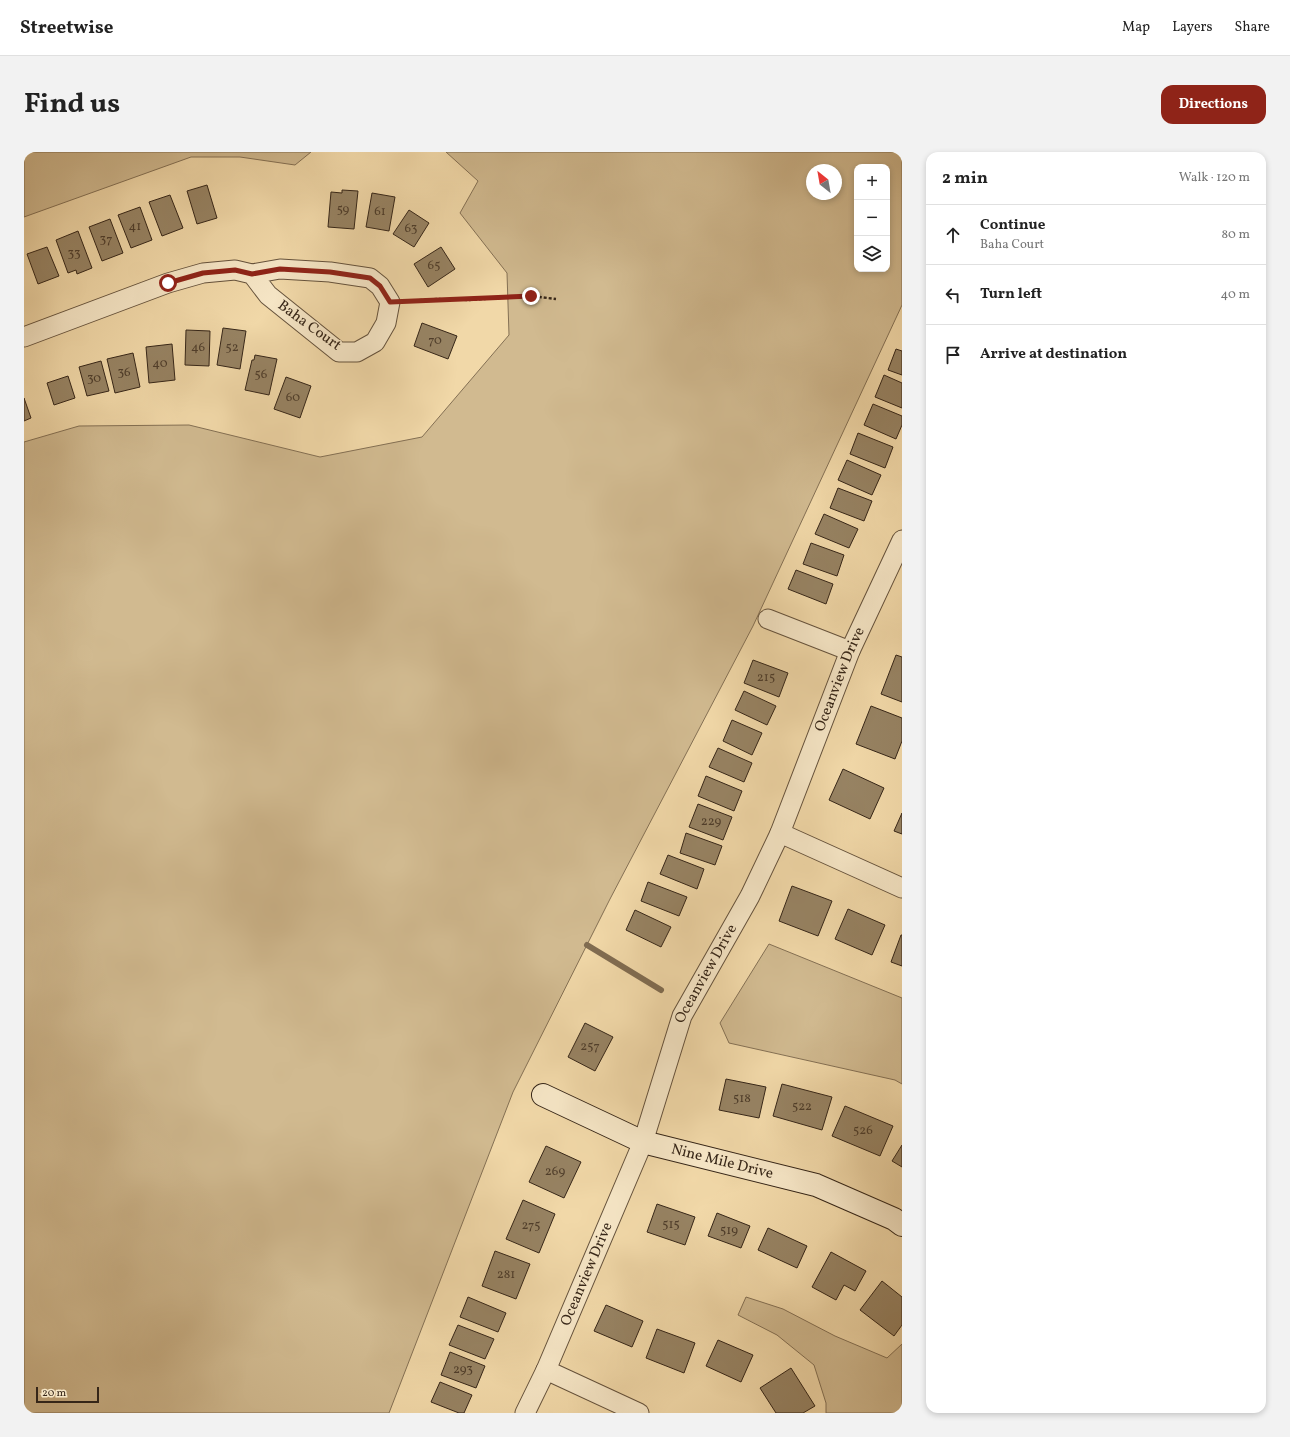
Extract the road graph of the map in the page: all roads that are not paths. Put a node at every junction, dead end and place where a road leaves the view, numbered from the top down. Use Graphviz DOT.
graph roads {
  1 [pos="252,274"];
  2 [pos="24,337"];
  3 [pos="902,540"];
  4 [pos="768,619"];
  5 [pos="850,651"];
  6 [pos="780,833"];
  7 [pos="902,888"];
  8 [pos="543,1095"];
  9 [pos="643,1142"];
  10 [pos="902,1225"];
  11 [pos="546,1370"];
  12 [pos="525,1413"];
  13 [pos="639,1413"];
  1 -- 1 [label="street, Baha Court"];
  1 -- 2 [label="street"];
  3 -- 5 [label="street, Oceanview Drive"];
  4 -- 5 [label="street"];
  5 -- 6 [label="street, Oceanview Drive"];
  6 -- 7 [label="street"];
  6 -- 9 [label="street, Oceanview Drive"];
  8 -- 9 [label="street, Nine Mile Drive"];
  9 -- 10 [label="street, Nine Mile Drive"];
  9 -- 11 [label="street, Oceanview Drive"];
  11 -- 12 [label="street, Oceanview Drive"];
  11 -- 13 [label="street"];
}
